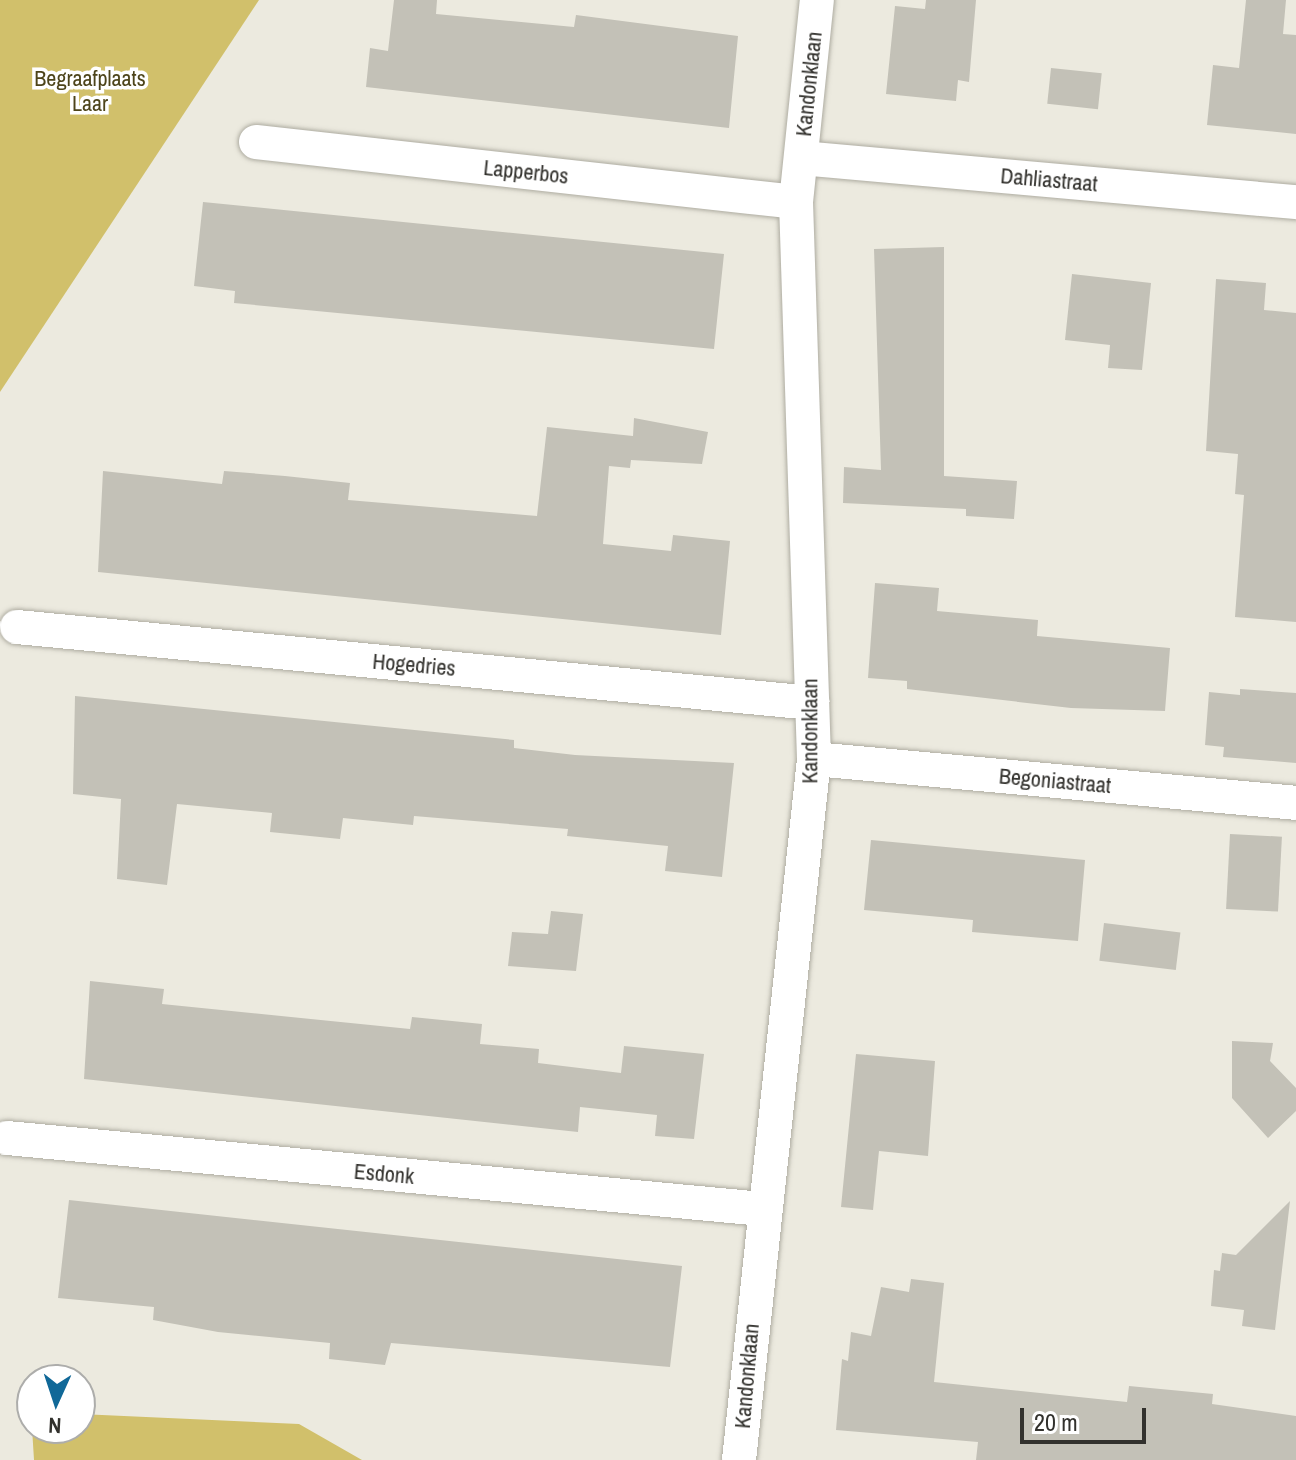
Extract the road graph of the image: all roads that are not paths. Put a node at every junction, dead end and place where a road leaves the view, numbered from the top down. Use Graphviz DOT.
graph roads {
  1 [pos="817,0"];
  2 [pos="256,142"];
  3 [pos="801,158"];
  4 [pos="796,202"];
  5 [pos="1296,202"];
  6 [pos="17,627"];
  7 [pos="812,703"];
  8 [pos="814,759"];
  9 [pos="1296,803"];
  10 [pos="7,1138"];
  11 [pos="762,1209"];
  12 [pos="739,1460"];
  1 -- 3 [label="street, Kandonklaan"];
  2 -- 4 [label="street, Lapperbos"];
  3 -- 4 [label="street, Kandonklaan"];
  3 -- 5 [label="street, Dahliastraat"];
  4 -- 7 [label="street, Kandonklaan"];
  6 -- 7 [label="street, Hogedries"];
  7 -- 8 [label="street, Kandonklaan"];
  8 -- 9 [label="street, Begoniastraat"];
  8 -- 11 [label="street, Kandonklaan"];
  10 -- 11 [label="street, Esdonk"];
  11 -- 12 [label="street, Kandonklaan"];
}
